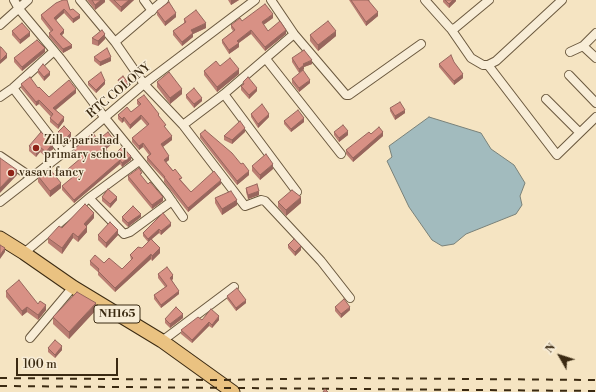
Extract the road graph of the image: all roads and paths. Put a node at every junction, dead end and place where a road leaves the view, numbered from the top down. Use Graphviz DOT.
graph roads {
  1 [pos="14,0"];
  2 [pos="28,0"];
  3 [pos="80,0"];
  4 [pos="144,0"];
  5 [pos="164,0"];
  6 [pos="255,0"];
  7 [pos="272,0"];
  8 [pos="425,0"];
  9 [pos="489,0"];
  10 [pos="562,0"];
  11 [pos="19,9"];
  12 [pos="152,11"];
  13 [pos="0,26"];
  14 [pos="452,29"];
  15 [pos="596,33"];
  16 [pos="294,34"];
  17 [pos="115,42"];
  18 [pos="421,44"];
  19 [pos="583,46"];
  20 [pos="54,51"];
  21 [pos="570,52"];
  22 [pos="596,58"];
  23 [pos="266,59"];
  24 [pos="488,65"];
  25 [pos="569,75"];
  26 [pos="144,84"];
  27 [pos="13,88"];
  28 [pos="224,94"];
  29 [pos="0,97"];
  30 [pos="546,99"];
  31 [pos="596,103"];
  32 [pos="596,117"];
  33 [pos="105,118"];
  34 [pos="183,126"];
  35 [pos="579,132"];
  36 [pos="63,153"];
  37 [pos="341,154"];
  38 [pos="0,156"];
  39 [pos="139,160"];
  40 [pos="30,177"];
  41 [pos="297,192"];
  42 [pos="89,198"];
  43 [pos="172,201"];
  44 [pos="0,202"];
  45 [pos="183,217"];
  46 [pos="0,238"];
  47 [pos="24,252"];
  48 [pos="73,287"];
  49 [pos="234,287"];
  50 [pos="350,298"];
  51 [pos="30,338"];
  52 [pos="162,341"];
  53 [pos="233,392"];
  1 -- 11 [label="street"];
  2 -- 11 [label="street"];
  3 -- 17 [label="street"];
  4 -- 12 [label="street"];
  5 -- 12 [label="street"];
  6 -- 26 [label="street, RTC COLONY"];
  7 -- 16 [label="street"];
  8 -- 14 [label="street"];
  9 -- 14 [label="street"];
  10 -- 24 [label="street"];
  11 -- 13 [label="street"];
  11 -- 20 [label="street"];
  12 -- 17 [label="street"];
  14 -- 24 [label="street"];
  15 -- 19 [label="street"];
  16 -- 18 [label="street"];
  16 -- 23 [label="street"];
  17 -- 26 [label="street"];
  19 -- 21 [label="street"];
  19 -- 22 [label="street"];
  20 -- 27 [label="street"];
  20 -- 33 [label="street"];
  23 -- 28 [label="street"];
  23 -- 37 [label="street"];
  24 -- 35 [label="street"];
  25 -- 31 [label="street"];
  26 -- 33 [label="street, RTC COLONY"];
  26 -- 34 [label="street"];
  27 -- 29 [label="street"];
  27 -- 36 [label="street"];
  28 -- 34 [label="street"];
  28 -- 41 [label="street"];
  30 -- 35 [label="street"];
  32 -- 35 [label="street"];
  33 -- 36 [label="street, RTC COLONY"];
  33 -- 39 [label="street"];
  34 -- 50 [label="street"];
  36 -- 40 [label="street, RTC COLONY"];
  38 -- 40 [label="street"];
  39 -- 42 [label="street"];
  39 -- 43 [label="street"];
  40 -- 44 [label="street, RTC COLONY"];
  42 -- 43 [label="street"];
  42 -- 47 [label="street"];
  43 -- 45 [label="street"];
  46 -- 47 [label="highway, NH165"];
  47 -- 48 [label="highway, NH165"];
  48 -- 51 [label="street"];
  48 -- 52 [label="highway, NH165"];
  49 -- 52 [label="street"];
  52 -- 53 [label="highway, NH165"];
}
